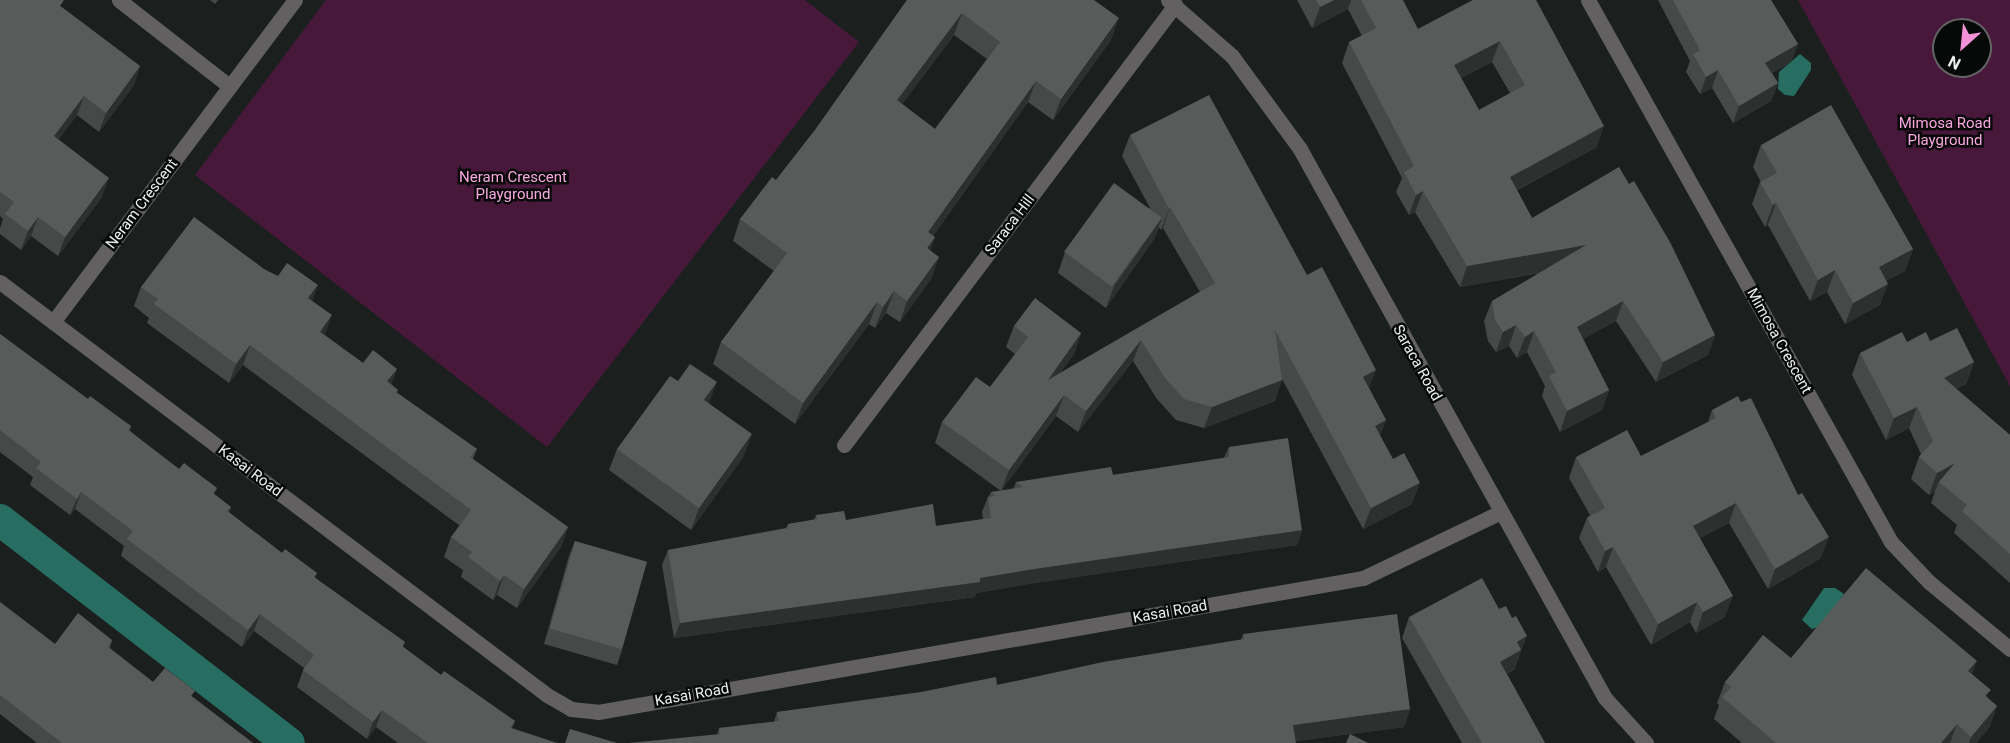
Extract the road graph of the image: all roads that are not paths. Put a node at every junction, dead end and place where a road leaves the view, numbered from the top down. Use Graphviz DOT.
graph roads {
  1 [pos="119,0"];
  2 [pos="295,0"];
  3 [pos="1588,0"];
  4 [pos="1172,3"];
  5 [pos="229,86"];
  6 [pos="0,282"];
  7 [pos="53,322"];
  8 [pos="844,445"];
  9 [pos="1501,512"];
  10 [pos="2010,649"];
  11 [pos="1646,743"];
  1 -- 5 [label="street"];
  2 -- 5 [label="street, Neram Crescent"];
  3 -- 10 [label="street, Mimosa Crescent"];
  4 -- 8 [label="street, Saraca Hill"];
  4 -- 9 [label="street, Saraca Road"];
  5 -- 7 [label="street, Neram Crescent"];
  6 -- 7 [label="street, Kasai Road"];
  7 -- 9 [label="street, Kasai Road"];
  9 -- 11 [label="street, Saraca Road"];
}
